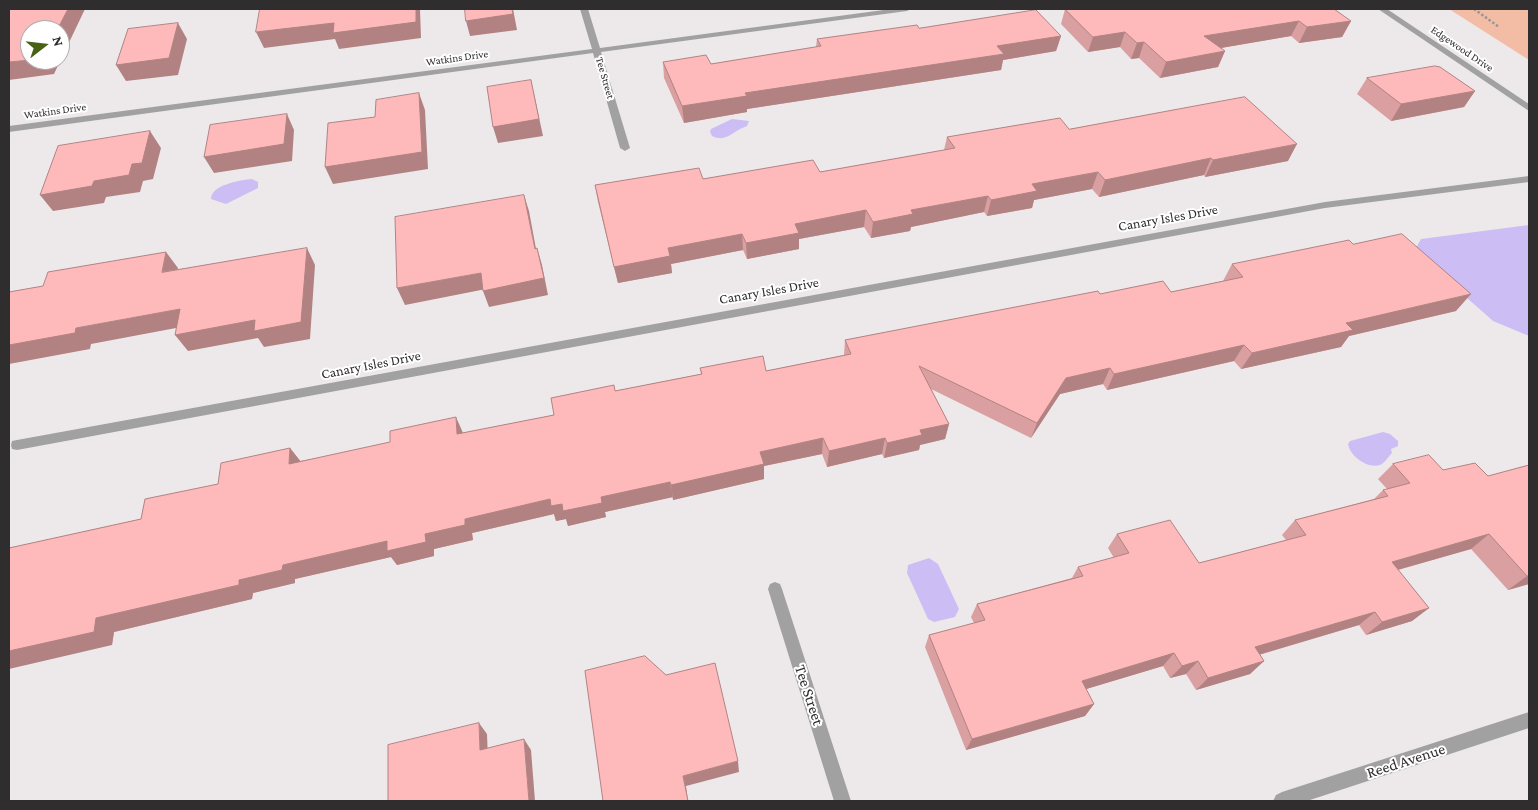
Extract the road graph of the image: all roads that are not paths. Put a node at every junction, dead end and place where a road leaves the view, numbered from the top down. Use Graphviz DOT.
graph roads {
  1 [pos="584,9"];
  2 [pos="907,9"];
  3 [pos="1382,9"];
  4 [pos="597,50"];
  5 [pos="1529,108"];
  6 [pos="9,128"];
  7 [pos="625,148"];
  8 [pos="1529,179"];
  9 [pos="17,445"];
  10 [pos="775,589"];
  11 [pos="1529,720"];
  12 [pos="843,801"];
  13 [pos="1282,801"];
  1 -- 4 [label="street, Tee Street"];
  2 -- 4 [label="street, Watkins Drive"];
  3 -- 5 [label="street, Edgewood Drive"];
  4 -- 6 [label="street, Watkins Drive"];
  4 -- 7 [label="street, Tee Street"];
  8 -- 9 [label="street, Canary Isles Drive"];
  10 -- 12 [label="street, Tee Street"];
  11 -- 13 [label="street, Reed Avenue"];
}
